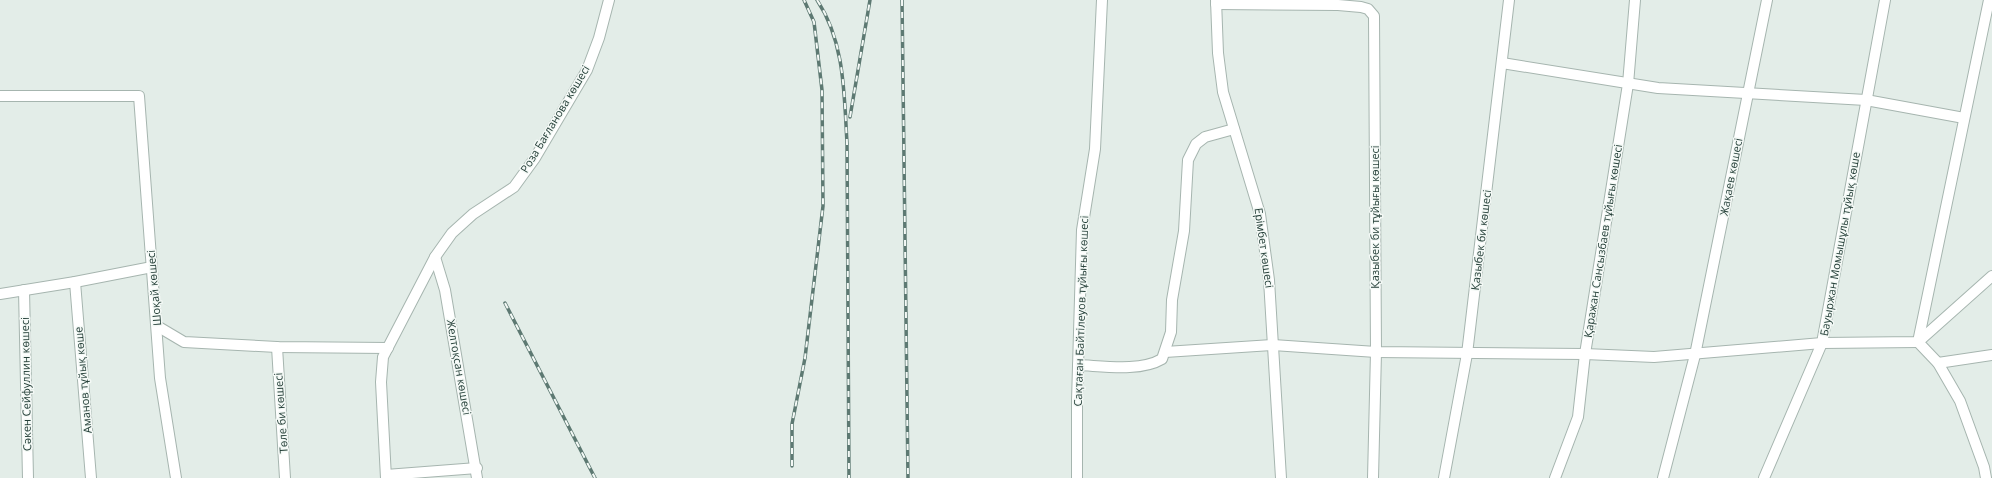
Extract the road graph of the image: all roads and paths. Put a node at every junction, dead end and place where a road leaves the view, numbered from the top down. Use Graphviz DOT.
graph roads {
  1 [pos="609,0"];
  2 [pos="1102,0"];
  3 [pos="1509,0"];
  4 [pos="1635,0"];
  5 [pos="1767,0"];
  6 [pos="1885,0"];
  7 [pos="1989,0"];
  8 [pos="1216,2"];
  9 [pos="1502,63"];
  10 [pos="1628,84"];
  11 [pos="1748,93"];
  12 [pos="0,96"];
  13 [pos="1866,100"];
  14 [pos="1964,118"];
  15 [pos="1234,129"];
  16 [pos="435,257"];
  17 [pos="152,267"];
  18 [pos="1992,276"];
  19 [pos="75,282"];
  20 [pos="24,290"];
  21 [pos="0,294"];
  22 [pos="157,326"];
  23 [pos="1918,342"];
  24 [pos="1822,344"];
  25 [pos="1273,345"];
  26 [pos="277,347"];
  27 [pos="388,348"];
  28 [pos="1165,352"];
  29 [pos="1376,352"];
  30 [pos="1467,354"];
  31 [pos="1585,354"];
  32 [pos="1695,355"];
  33 [pos="1992,355"];
  34 [pos="1938,363"];
  35 [pos="1078,365"];
  36 [pos="477,473"];
  37 [pos="386,477"];
  38 [pos="28,478"];
  39 [pos="91,478"];
  40 [pos="176,478"];
  41 [pos="286,478"];
  42 [pos="1077,478"];
  43 [pos="1281,478"];
  44 [pos="1373,478"];
  45 [pos="1444,478"];
  46 [pos="1555,478"];
  47 [pos="1663,478"];
  48 [pos="1764,478"];
  49 [pos="1986,478"];
  1 -- 16 [label="street, Роза Бағланова көшесі"];
  2 -- 35 [label="street, Сақтаған Байтілеуов тұйығы көшесі"];
  3 -- 9 [label="street, Қазыбек би көшесі"];
  4 -- 10 [label="street, Қаражан Сансызбаев тұйығы көшесі"];
  5 -- 11 [label="street, Жақаев көшесі"];
  6 -- 13 [label="street, Бауыржан Момышұлы тұйық көше"];
  7 -- 14 [label="street"];
  8 -- 15 [label="street, Ерімбет көшесі"];
  8 -- 29 [label="street, Қазыбек би тұйығы көшесі"];
  9 -- 10 [label="street"];
  9 -- 30 [label="street, Қазыбек би көшесі"];
  10 -- 11 [label="street"];
  10 -- 31 [label="street, Қаражан Сансызбаев тұйығы көшесі"];
  11 -- 13 [label="street"];
  11 -- 32 [label="street, Жақаев көшесі"];
  12 -- 17 [label="street, Шоқай көшесі"];
  13 -- 14 [label="street"];
  13 -- 24 [label="street, Бауыржан Момышұлы тұйық көше"];
  14 -- 23 [label="street"];
  15 -- 25 [label="street, Ерімбет көшесі"];
  15 -- 28 [label="street"];
  16 -- 27 [label="street, Роза Бағланова көшесі"];
  16 -- 36 [label="street, Желтоқсан көшесі"];
  17 -- 19 [label="street"];
  17 -- 22 [label="street, Шоқай көшесі"];
  18 -- 23 [label="street"];
  19 -- 20 [label="street"];
  19 -- 39 [label="street, Аманов тұйық көше"];
  20 -- 21 [label="street"];
  20 -- 38 [label="street, Сәкен Сейфуллин көшесі"];
  22 -- 26 [label="street"];
  22 -- 40 [label="street, Шоқай көшесі"];
  23 -- 24 [label="street"];
  23 -- 34 [label="street"];
  24 -- 32 [label="street"];
  24 -- 48 [label="street, Бауыржан Момышұлы тұйық көше"];
  25 -- 28 [label="street"];
  25 -- 29 [label="street"];
  25 -- 43 [label="street, Ерімбет көшесі"];
  26 -- 27 [label="street"];
  26 -- 41 [label="street, Төле би көшесі"];
  27 -- 37 [label="street, Роза Бағланова көшесі"];
  28 -- 35 [label="street"];
  29 -- 30 [label="street"];
  29 -- 44 [label="street, Қазыбек би тұйығы көшесі"];
  30 -- 31 [label="street"];
  30 -- 45 [label="street, Қазыбек би көшесі"];
  31 -- 32 [label="street"];
  31 -- 46 [label="street, Қаражан Сансызбаев тұйығы көшесі"];
  32 -- 47 [label="street, Жақаев көшесі"];
  33 -- 34 [label="street"];
  34 -- 49 [label="street"];
  35 -- 42 [label="street, Сақтаған Байтілеуов тұйығы көшесі"];
  36 -- 37 [label="street"];
}
